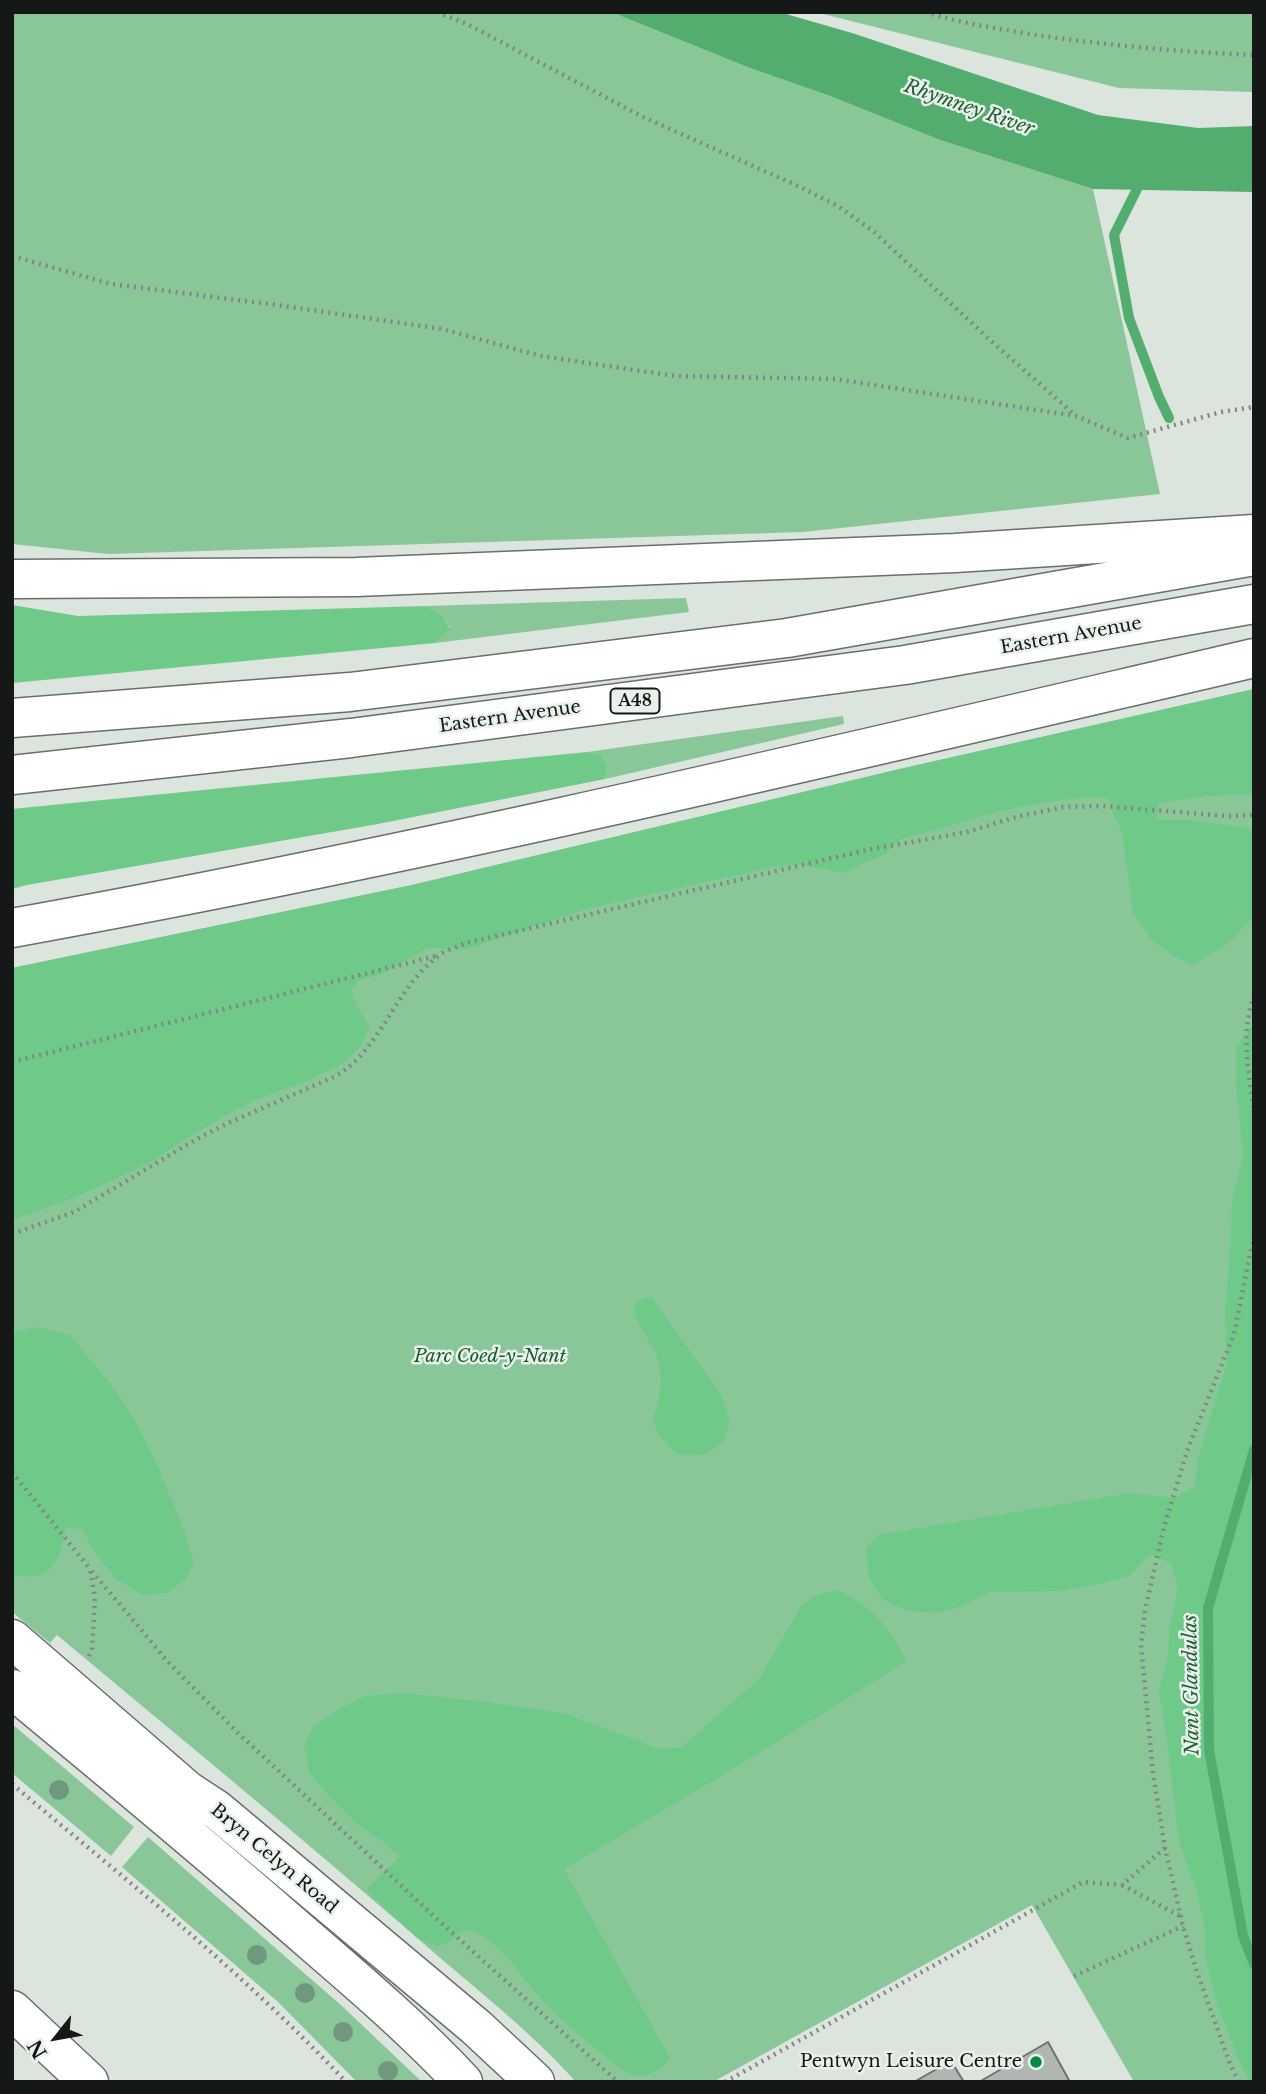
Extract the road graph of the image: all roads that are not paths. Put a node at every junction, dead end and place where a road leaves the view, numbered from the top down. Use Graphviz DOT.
graph roads {
  1 [pos="1254,534"];
  2 [pos="1254,556"];
  3 [pos="12,579"];
  4 [pos="1254,604"];
  5 [pos="1254,658"];
  6 [pos="12,718"];
  7 [pos="12,775"];
  8 [pos="12,928"];
  9 [pos="12,1639"];
  10 [pos="12,1689"];
  11 [pos="12,2010"];
  12 [pos="89,2082"];
  13 [pos="463,2082"];
  14 [pos="535,2082"];
  1 -- 3 [label="main road"];
  2 -- 6 [label="main road"];
  4 -- 7 [label="main road, Eastern Avenue / A48"];
  5 -- 8 [label="main road"];
  9 -- 14 [label="main road, Bryn Celyn Road"];
  10 -- 13 [label="main road"];
  11 -- 12 [label="main road"];
}
